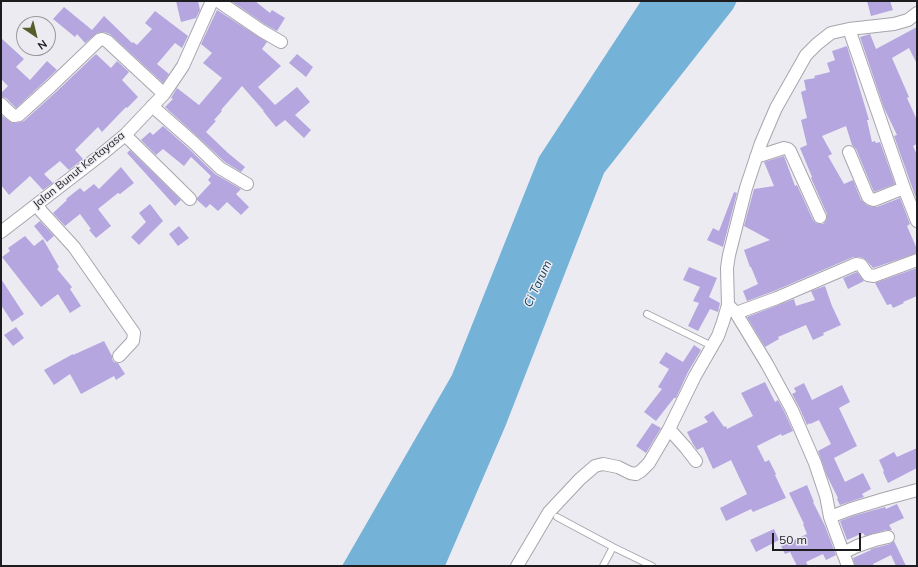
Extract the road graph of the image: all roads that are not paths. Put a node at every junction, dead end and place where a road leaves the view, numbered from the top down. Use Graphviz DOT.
graph roads {
  1 [pos="212,1"];
  2 [pos="218,1"];
  3 [pos="917,13"];
  4 [pos="849,29"];
  5 [pos="281,42"];
  6 [pos="164,94"];
  7 [pos="1,104"];
  8 [pos="152,106"];
  9 [pos="124,134"];
  10 [pos="849,152"];
  11 [pos="756,157"];
  12 [pos="247,184"];
  13 [pos="904,188"];
  14 [pos="190,199"];
  15 [pos="36,204"];
  16 [pos="820,217"];
  17 [pos="917,221"];
  18 [pos="1,232"];
  19 [pos="917,260"];
  20 [pos="732,309"];
  21 [pos="647,314"];
  22 [pos="712,346"];
  23 [pos="119,356"];
  24 [pos="669,429"];
  25 [pos="696,461"];
  26 [pos="917,490"];
  27 [pos="557,517"];
  28 [pos="830,517"];
  29 [pos="888,537"];
  30 [pos="613,547"];
  31 [pos="843,553"];
  32 [pos="516,566"];
  33 [pos="603,566"];
  34 [pos="652,566"];
  35 [pos="848,566"];
  1 -- 6 [label="street, Jalan Bunut Kertayasa"];
  2 -- 5 [label="street"];
  3 -- 4 [label="street"];
  4 -- 11 [label="street"];
  4 -- 13 [label="street"];
  6 -- 7 [label="street"];
  6 -- 8 [label="street, Jalan Bunut Kertayasa"];
  8 -- 9 [label="street, Jalan Bunut Kertayasa"];
  8 -- 12 [label="street"];
  9 -- 14 [label="street"];
  9 -- 15 [label="street, Jalan Bunut Kertayasa"];
  10 -- 13 [label="street"];
  11 -- 16 [label="street"];
  11 -- 20 [label="street"];
  13 -- 17 [label="street"];
  15 -- 18 [label="street, Jalan Bunut Kertayasa"];
  15 -- 23 [label="street"];
  19 -- 20 [label="street"];
  20 -- 22 [label="street"];
  20 -- 28 [label="street"];
  21 -- 22 [label="lane"];
  22 -- 24 [label="street"];
  24 -- 25 [label="street"];
  24 -- 32 [label="street"];
  26 -- 28 [label="street"];
  27 -- 30 [label="lane"];
  28 -- 31 [label="street"];
  29 -- 31 [label="street"];
  30 -- 33 [label="lane"];
  30 -- 34 [label="lane"];
  31 -- 35 [label="street"];
}
